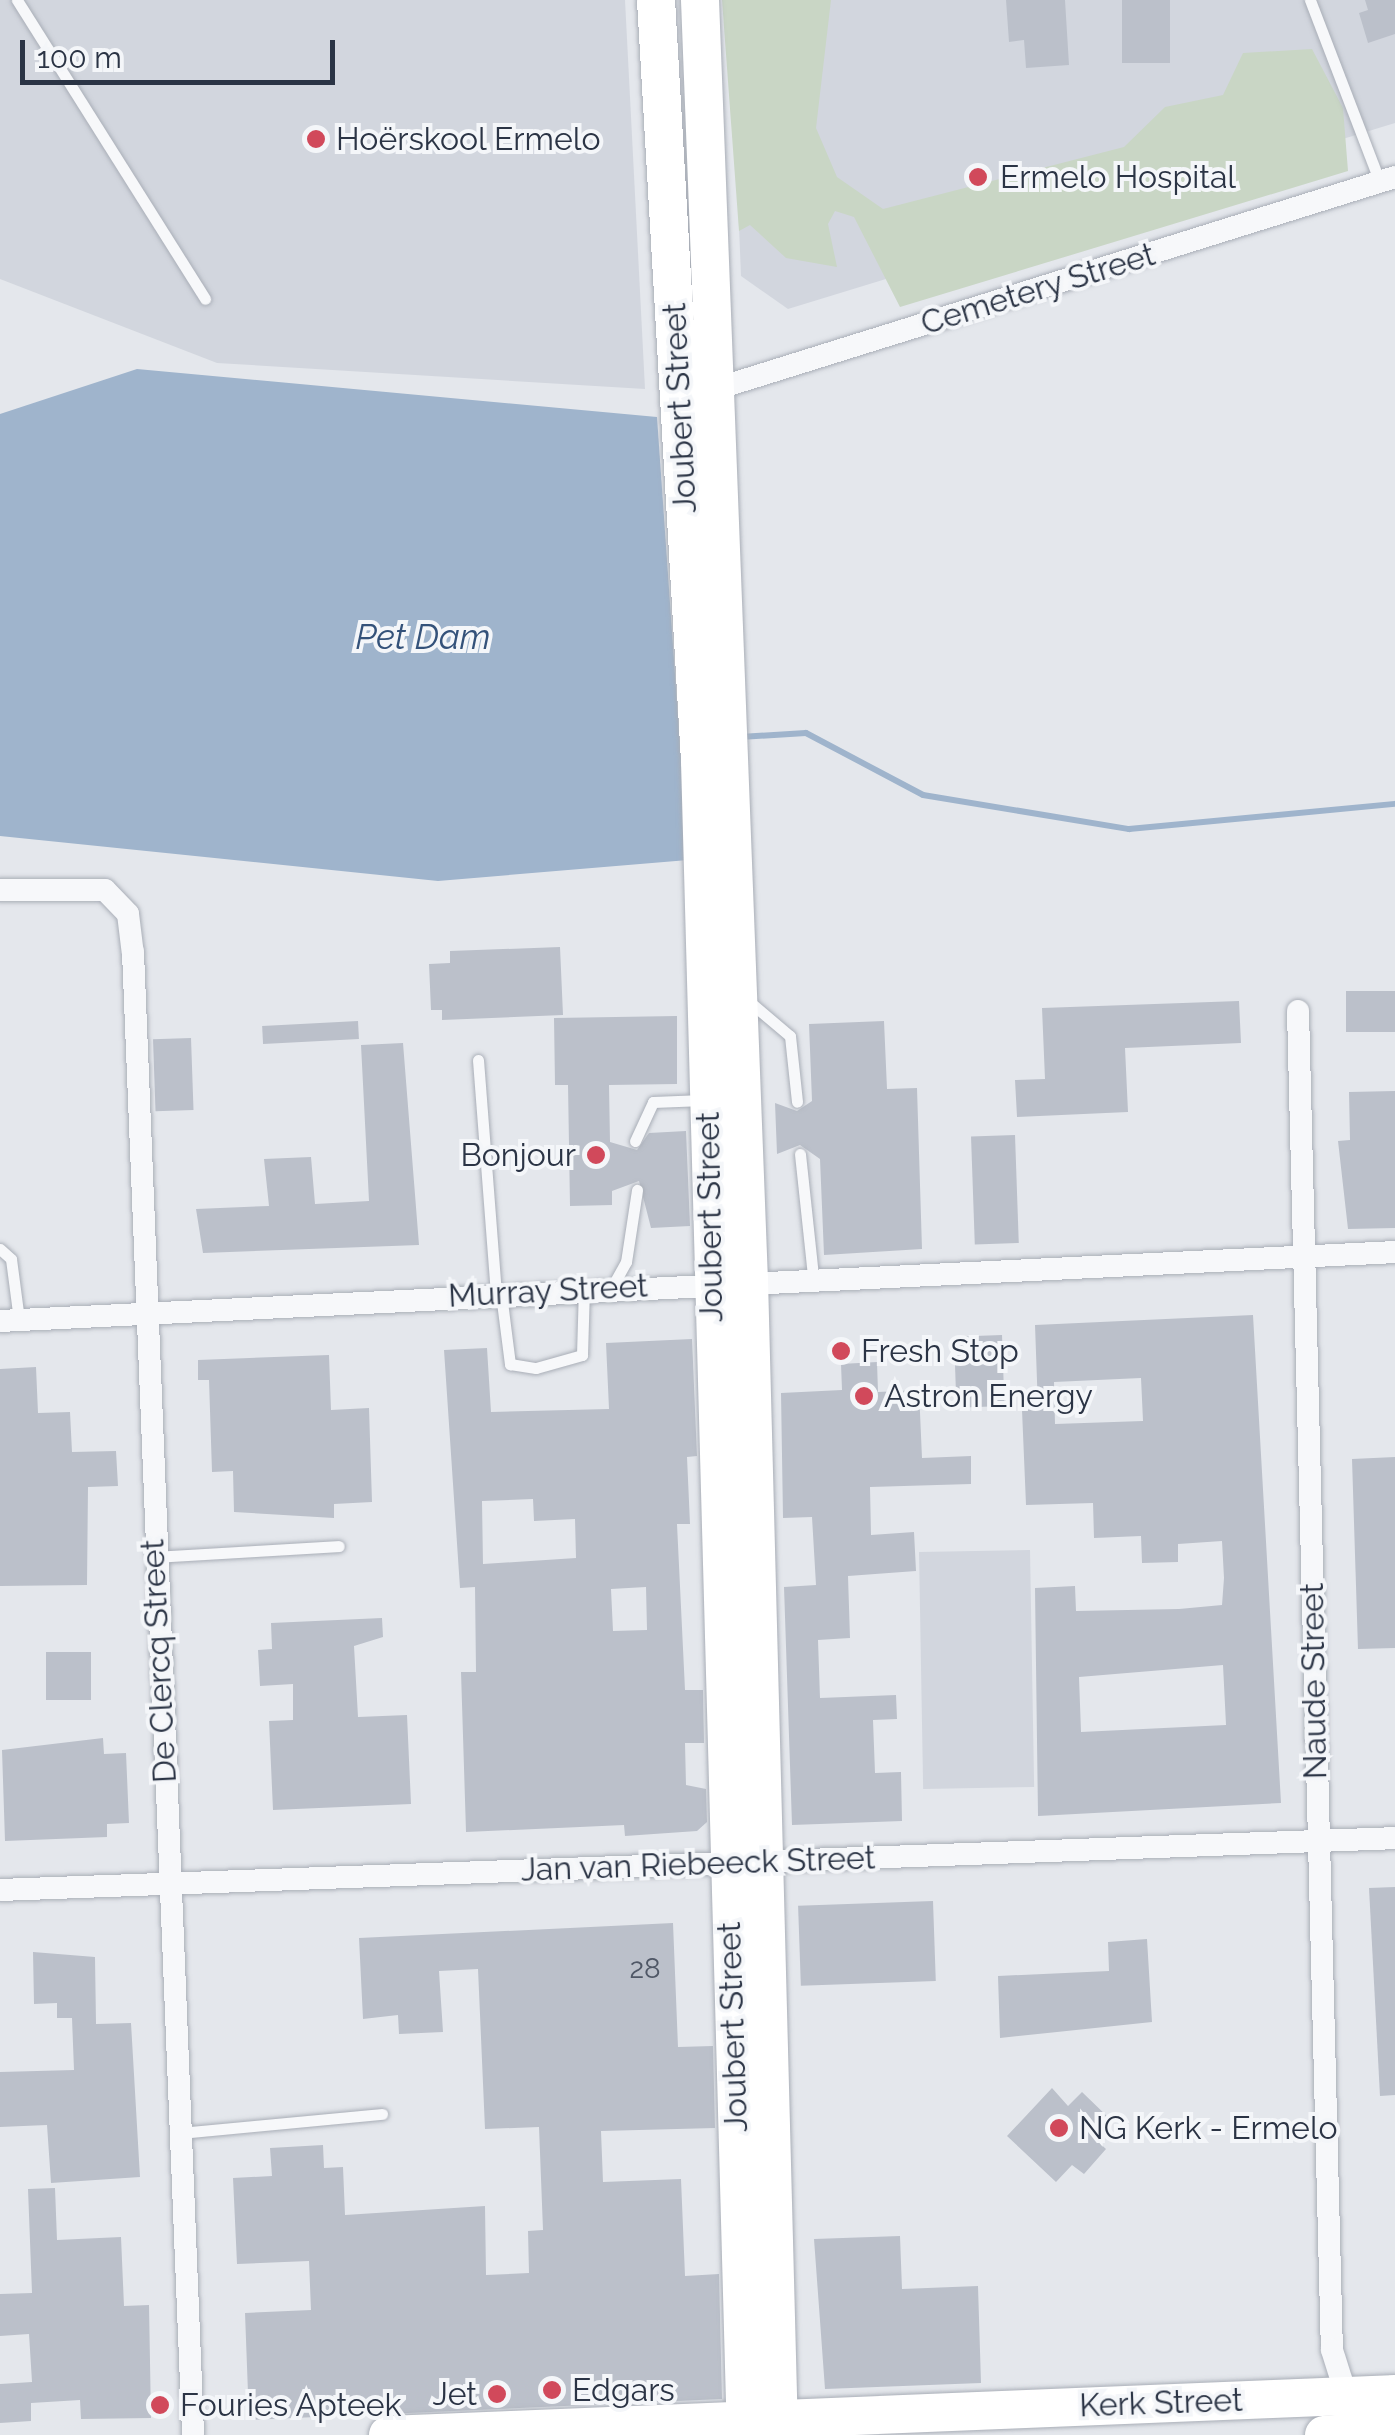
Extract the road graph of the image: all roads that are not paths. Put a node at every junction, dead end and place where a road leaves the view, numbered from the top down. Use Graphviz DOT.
graph roads {
  1 [pos="18,0"];
  2 [pos="656,0"];
  3 [pos="700,0"];
  4 [pos="1310,0"];
  5 [pos="1388,180"];
  6 [pos="205,299"];
  7 [pos="697,393"];
  8 [pos="714,761"];
  9 [pos="0,890"];
  10 [pos="737,993"];
  11 [pos="1298,1011"];
  12 [pos="478,1060"];
  13 [pos="707,1100"];
  14 [pos="796,1102"];
  15 [pos="635,1141"];
  16 [pos="800,1154"];
  17 [pos="636,1190"];
  18 [pos="0,1248"];
  19 [pos="1395,1252"];
  20 [pos="1304,1254"];
  21 [pos="812,1274"];
  22 [pos="749,1280"];
  23 [pos="711,1281"];
  24 [pos="612,1287"];
  25 [pos="584,1289"];
  26 [pos="498,1294"];
  27 [pos="144,1314"];
  28 [pos="10,1321"];
  29 [pos="339,1546"];
  30 [pos="155,1556"];
  31 [pos="1395,1838"];
  32 [pos="1318,1843"];
  33 [pos="765,1860"];
  34 [pos="727,1864"];
  35 [pos="170,1884"];
  36 [pos="0,1890"];
  37 [pos="382,2114"];
  38 [pos="180,2133"];
  39 [pos="1332,2350"];
  40 [pos="1395,2394"];
  41 [pos="1333,2422"];
  42 [pos="762,2427"];
  43 [pos="1395,2430"];
  44 [pos="193,2435"];
  45 [pos="388,2435"];
  1 -- 6 [label="lane"];
  2 -- 7 [label="highway, Joubert Street"];
  3 -- 7 [label="highway, Joubert Street"];
  4 -- 5 [label="lane"];
  5 -- 7 [label="street, Cemetery Street"];
  7 -- 8 [label="highway, Joubert Street"];
  8 -- 10 [label="highway, Joubert Street"];
  8 -- 13 [label="highway, Joubert Street"];
  9 -- 27 [label="street, De Clercq Street"];
  10 -- 14 [label="lane"];
  10 -- 22 [label="highway, Joubert Street"];
  11 -- 20 [label="street, Naude Street"];
  12 -- 26 [label="lane"];
  13 -- 15 [label="lane"];
  13 -- 23 [label="highway, Joubert Street"];
  16 -- 21 [label="lane"];
  17 -- 24 [label="lane"];
  18 -- 28 [label="lane"];
  19 -- 20 [label="street, Murray Street"];
  20 -- 21 [label="street, Murray Street"];
  20 -- 32 [label="street, Naude Street"];
  21 -- 22 [label="street, Murray Street"];
  22 -- 23 [label="street, Murray Street"];
  22 -- 33 [label="highway, Joubert Street"];
  23 -- 24 [label="street, Murray Street"];
  23 -- 34 [label="highway, Joubert Street"];
  24 -- 25 [label="street, Murray Street"];
  25 -- 26 [label="street, Murray Street"];
  25 -- 26 [label="lane"];
  26 -- 27 [label="street, Murray Street"];
  27 -- 28 [label="street, Murray Street"];
  27 -- 30 [label="street, De Clercq Street"];
  29 -- 30 [label="lane"];
  30 -- 35 [label="street, De Clercq Street"];
  31 -- 32 [label="street, Jan van Riebeeck Street"];
  32 -- 33 [label="street, Jan van Riebeeck Street"];
  32 -- 39 [label="street, Naude Street"];
  33 -- 34 [label="street, Jan van Riebeeck Street"];
  33 -- 42 [label="highway, Joubert Street"];
  34 -- 35 [label="street, Jan van Riebeeck Street"];
  34 -- 42 [label="highway, Joubert Street"];
  35 -- 36 [label="street, Jan van Riebeeck Street"];
  35 -- 38 [label="street, De Clercq Street"];
  37 -- 38 [label="lane"];
  38 -- 44 [label="street, De Clercq Street"];
  39 -- 41 [label="street, Naude Street"];
  39 -- 41 [label="street, Naude Street"];
  40 -- 41 [label="highway, Kerk Street"];
  41 -- 42 [label="highway, Kerk Street"];
  41 -- 43 [label="highway, Kerk Street"];
  42 -- 45 [label="highway, Kerk Street"];
}
